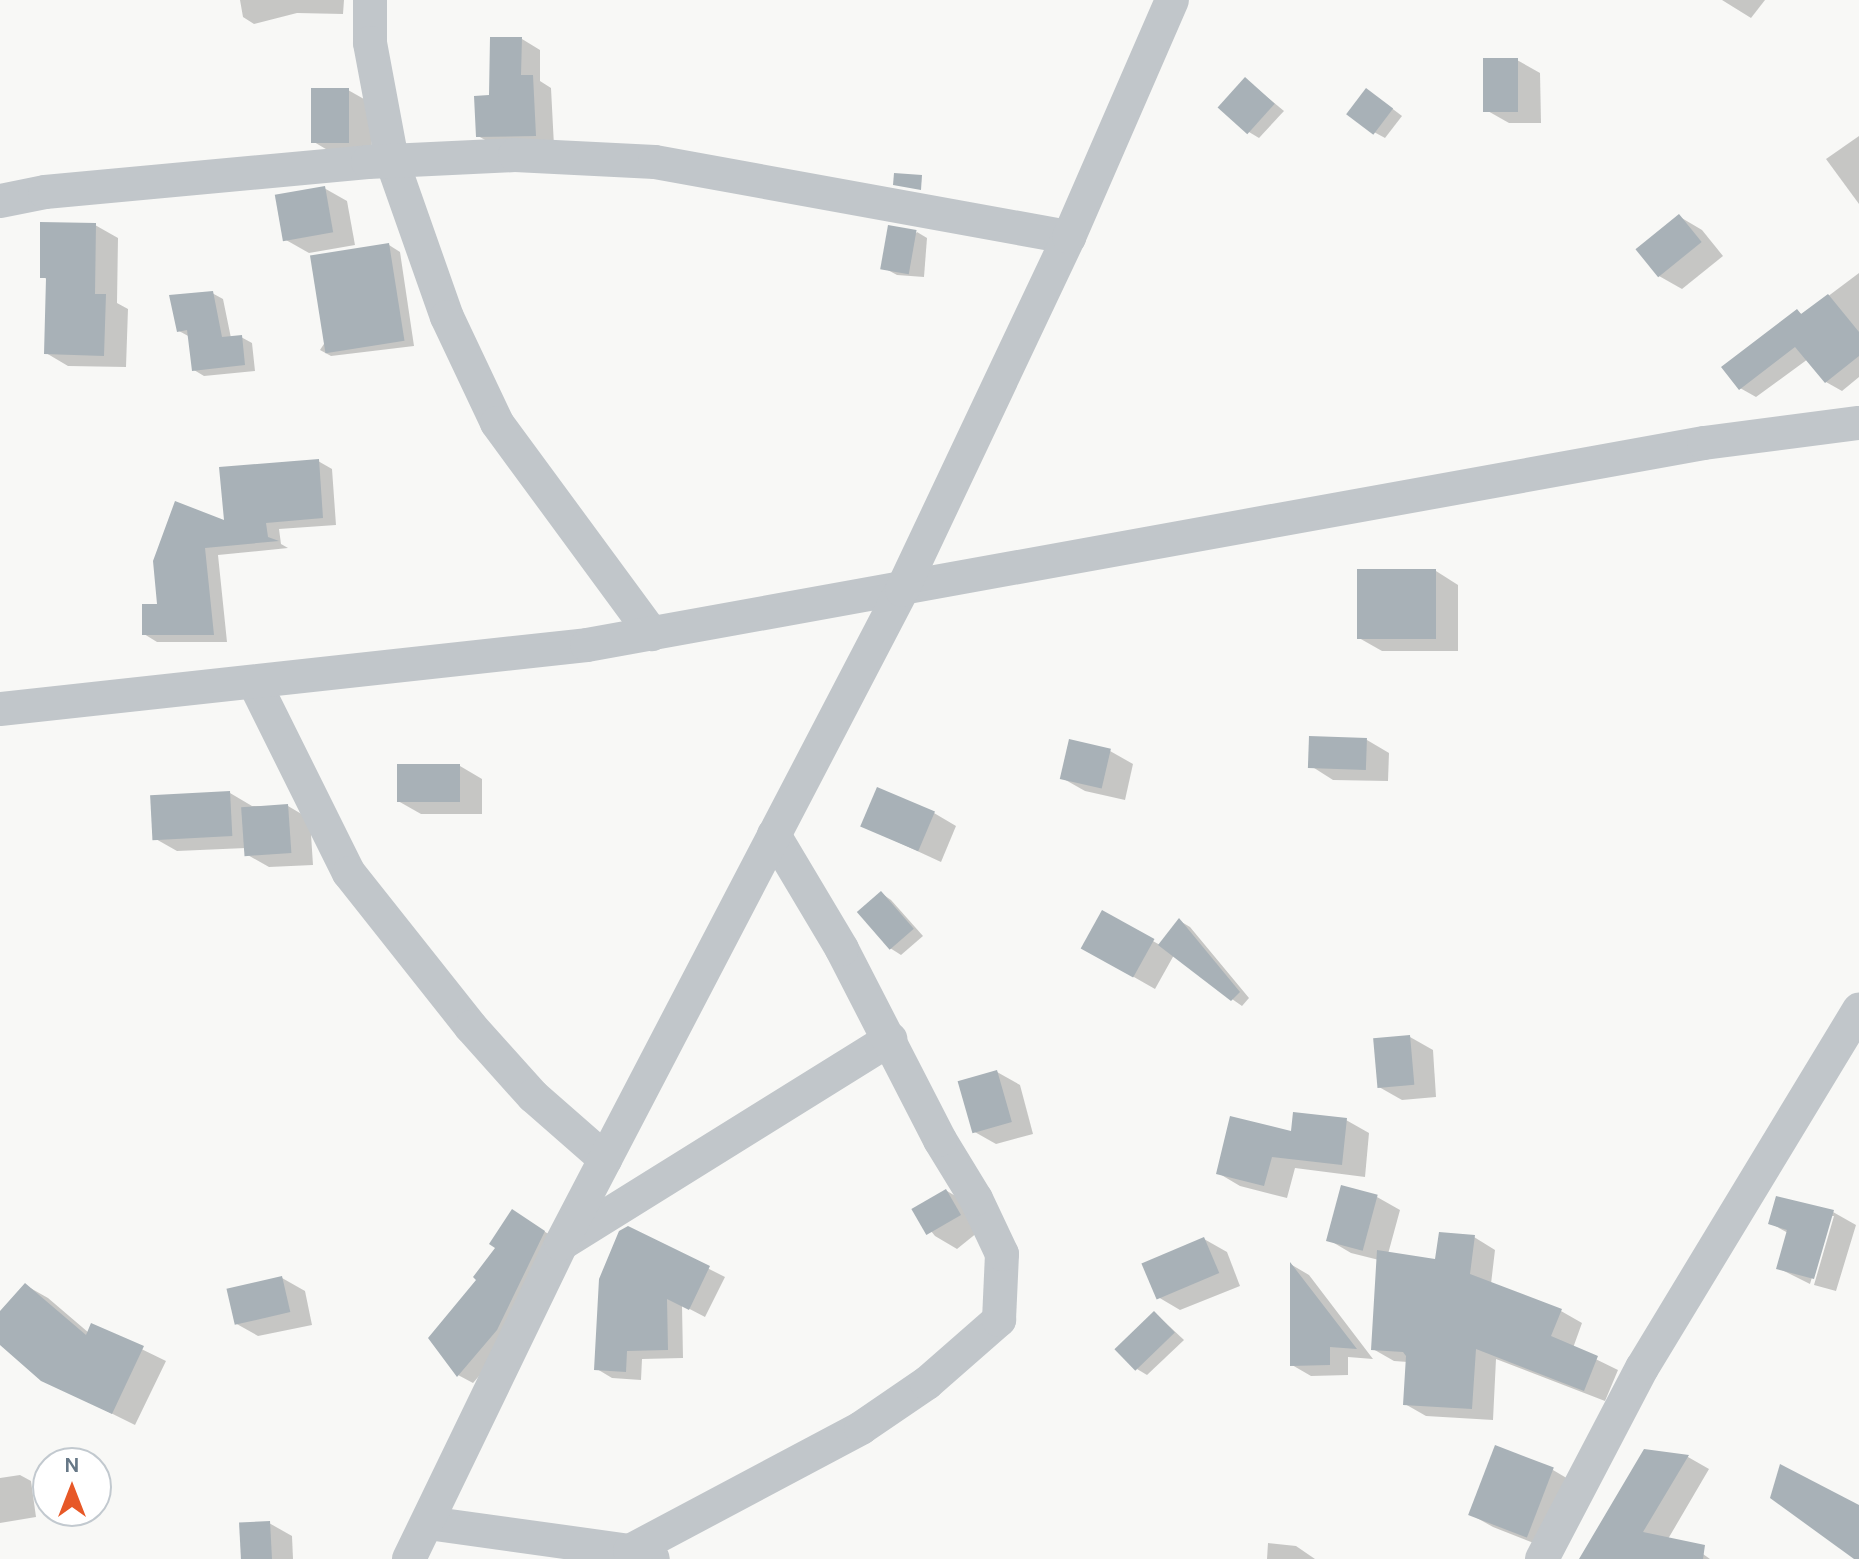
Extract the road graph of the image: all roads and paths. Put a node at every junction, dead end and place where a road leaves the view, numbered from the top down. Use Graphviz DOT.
graph roads {
  1 [pos="370,0"];
  2 [pos="1172,0"];
  3 [pos="392,161"];
  4 [pos="0,201"];
  5 [pos="1069,237"];
  6 [pos="1859,423"];
  7 [pos="902,590"];
  8 [pos="652,634"];
  9 [pos="254,682"];
  10 [pos="0,709"];
  11 [pos="774,835"];
  12 [pos="1859,1009"];
  13 [pos="890,1039"];
  14 [pos="605,1159"];
  15 [pos="561,1244"];
  16 [pos="428,1523"];
  17 [pos="642,1555"];
  18 [pos="409,1559"];
  19 [pos="1542,1559"];
  1 -- 3 [label="street"];
  2 -- 5 [label="street"];
  3 -- 4 [label="street"];
  3 -- 5 [label="street"];
  3 -- 8 [label="street"];
  5 -- 7 [label="street"];
  6 -- 7 [label="street"];
  7 -- 8 [label="street"];
  7 -- 11 [label="street"];
  8 -- 9 [label="street"];
  9 -- 10 [label="street"];
  9 -- 14 [label="street"];
  11 -- 13 [label="street"];
  11 -- 14 [label="street"];
  12 -- 19 [label="street"];
  13 -- 15 [label="street"];
  13 -- 17 [label="street"];
  14 -- 15 [label="street"];
  15 -- 16 [label="street"];
  16 -- 17 [label="street"];
  16 -- 18 [label="street"];
}
